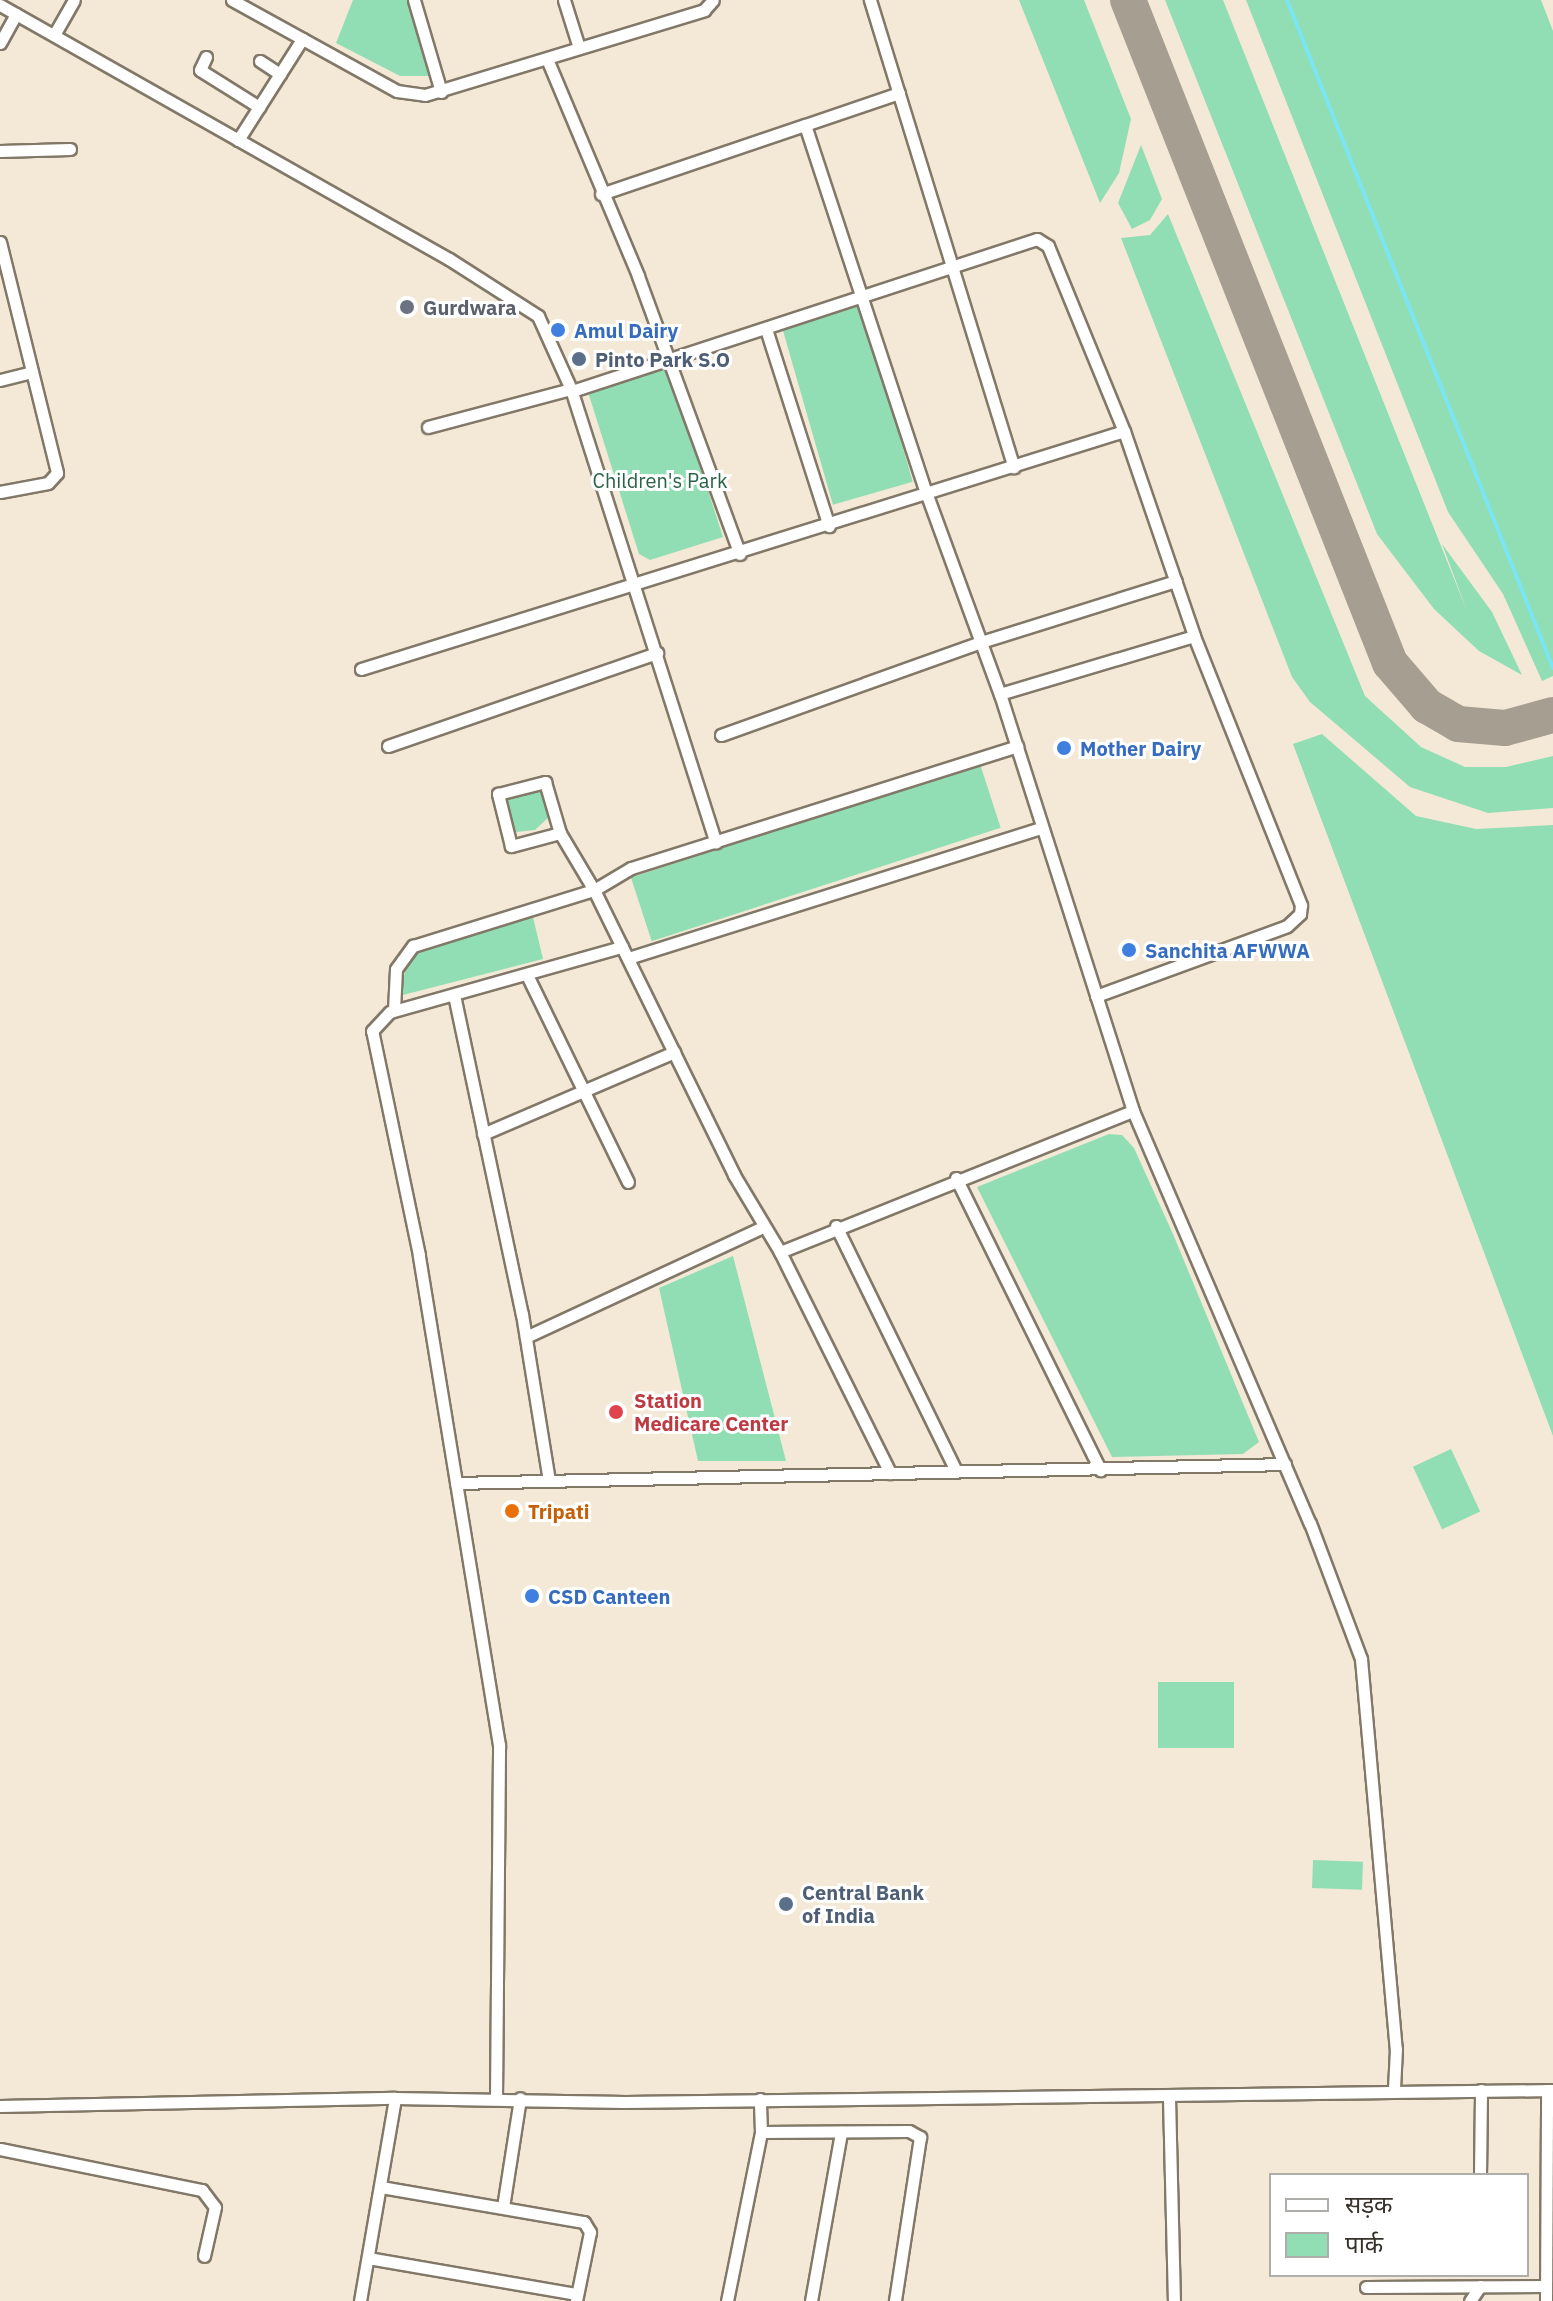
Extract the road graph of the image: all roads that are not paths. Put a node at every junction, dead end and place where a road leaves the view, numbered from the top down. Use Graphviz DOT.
graph roads {
  1 [pos="74,0"];
  2 [pos="232,0"];
  3 [pos="414,0"];
  4 [pos="564,0"];
  5 [pos="713,0"];
  6 [pos="870,0"];
  7 [pos="0,5"];
  8 [pos="16,14"];
  9 [pos="54,35"];
  10 [pos="302,39"];
  11 [pos="0,43"];
  12 [pos="579,48"];
  13 [pos="206,57"];
  14 [pos="547,59"];
  15 [pos="260,61"];
  16 [pos="280,74"];
  17 [pos="441,92"];
  18 [pos="899,93"];
  19 [pos="259,107"];
  20 [pos="805,125"];
  21 [pos="238,140"];
  22 [pos="70,149"];
  23 [pos="0,151"];
  24 [pos="601,194"];
  25 [pos="0,242"];
  26 [pos="956,266"];
  27 [pos="865,297"];
  28 [pos="766,329"];
  29 [pos="670,359"];
  30 [pos="32,372"];
  31 [pos="0,380"];
  32 [pos="572,390"];
  33 [pos="428,427"];
  34 [pos="1124,431"];
  35 [pos="1014,467"];
  36 [pos="0,492"];
  37 [pos="927,495"];
  38 [pos="829,526"];
  39 [pos="740,554"];
  40 [pos="1176,581"];
  41 [pos="635,583"];
  42 [pos="1194,636"];
  43 [pos="981,642"];
  44 [pos="657,653"];
  45 [pos="361,669"];
  46 [pos="1000,694"];
  47 [pos="721,735"];
  48 [pos="388,746"];
  49 [pos="1017,746"];
  50 [pos="1041,828"];
  51 [pos="560,833"];
  52 [pos="716,842"];
  53 [pos="594,890"];
  54 [pos="625,952"];
  55 [pos="528,977"];
  56 [pos="454,995"];
  57 [pos="1096,996"];
  58 [pos="394,1010"];
  59 [pos="674,1052"];
  60 [pos="585,1092"];
  61 [pos="1133,1111"];
  62 [pos="483,1134"];
  63 [pos="956,1178"];
  64 [pos="628,1182"];
  65 [pos="836,1226"];
  66 [pos="763,1227"];
  67 [pos="780,1252"];
  68 [pos="526,1337"];
  69 [pos="1285,1464"];
  70 [pos="1100,1470"];
  71 [pos="956,1471"];
  72 [pos="890,1473"];
  73 [pos="549,1480"];
  74 [pos="456,1483"];
  75 [pos="1394,2089"];
  76 [pos="1481,2090"];
  77 [pos="1550,2090"];
  78 [pos="395,2098"];
  79 [pos="496,2098"];
  80 [pos="520,2098"];
  81 [pos="1169,2098"];
  82 [pos="760,2099"];
  83 [pos="0,2106"];
  84 [pos="761,2132"];
  85 [pos="841,2132"];
  86 [pos="0,2149"];
  87 [pos="1480,2173"];
  88 [pos="381,2187"];
  89 [pos="503,2207"];
  90 [pos="204,2256"];
  91 [pos="368,2258"];
  92 [pos="1480,2286"];
  93 [pos="1546,2286"];
  94 [pos="1366,2287"];
  95 [pos="576,2298"];
  96 [pos="360,2301"];
  97 [pos="727,2301"];
  98 [pos="811,2301"];
  99 [pos="895,2301"];
  100 [pos="1174,2301"];
  101 [pos="1470,2301"];
  102 [pos="1546,2301"];
  1 -- 9 [label="street"];
  2 -- 10 [label="street"];
  3 -- 17 [label="street"];
  4 -- 12 [label="street"];
  5 -- 12 [label="street"];
  6 -- 18 [label="street"];
  7 -- 8 [label="street"];
  8 -- 9 [label="street"];
  8 -- 11 [label="street"];
  9 -- 21 [label="street"];
  10 -- 16 [label="street"];
  10 -- 17 [label="street"];
  12 -- 14 [label="street"];
  13 -- 19 [label="street"];
  14 -- 17 [label="street"];
  14 -- 24 [label="street"];
  15 -- 16 [label="street"];
  16 -- 19 [label="street"];
  18 -- 20 [label="street"];
  18 -- 26 [label="street"];
  19 -- 21 [label="street"];
  20 -- 24 [label="street"];
  20 -- 27 [label="street"];
  21 -- 32 [label="street"];
  22 -- 23 [label="street"];
  24 -- 29 [label="street"];
  25 -- 30 [label="street"];
  26 -- 27 [label="street"];
  26 -- 34 [label="street"];
  26 -- 35 [label="street"];
  27 -- 28 [label="street"];
  27 -- 37 [label="street"];
  28 -- 29 [label="street"];
  28 -- 38 [label="street"];
  29 -- 32 [label="street"];
  29 -- 39 [label="street"];
  30 -- 31 [label="street"];
  30 -- 36 [label="street"];
  32 -- 33 [label="street"];
  32 -- 41 [label="street"];
  34 -- 35 [label="street"];
  34 -- 40 [label="street"];
  35 -- 37 [label="street"];
  37 -- 38 [label="street"];
  37 -- 43 [label="street"];
  38 -- 39 [label="street"];
  39 -- 41 [label="street"];
  40 -- 42 [label="street"];
  40 -- 43 [label="street"];
  41 -- 44 [label="street"];
  41 -- 45 [label="street"];
  42 -- 46 [label="street"];
  42 -- 57 [label="street"];
  43 -- 46 [label="street"];
  43 -- 47 [label="street"];
  44 -- 48 [label="street"];
  44 -- 52 [label="street"];
  46 -- 49 [label="street"];
  49 -- 50 [label="street"];
  49 -- 52 [label="street"];
  50 -- 54 [label="street"];
  50 -- 57 [label="street"];
  51 -- 51 [label="street"];
  51 -- 53 [label="street"];
  52 -- 53 [label="street"];
  53 -- 54 [label="street"];
  53 -- 58 [label="street"];
  54 -- 55 [label="street"];
  54 -- 59 [label="street"];
  55 -- 56 [label="street"];
  55 -- 60 [label="street"];
  56 -- 58 [label="street"];
  56 -- 62 [label="street"];
  57 -- 61 [label="street"];
  58 -- 74 [label="street"];
  59 -- 60 [label="street"];
  59 -- 66 [label="street"];
  60 -- 62 [label="street"];
  60 -- 64 [label="street"];
  61 -- 63 [label="street"];
  61 -- 69 [label="street"];
  62 -- 68 [label="street"];
  63 -- 65 [label="street"];
  63 -- 70 [label="street"];
  65 -- 67 [label="street"];
  65 -- 71 [label="street"];
  66 -- 67 [label="street"];
  66 -- 68 [label="street"];
  67 -- 72 [label="street"];
  68 -- 73 [label="street"];
  69 -- 70 [label="street"];
  69 -- 75 [label="street"];
  70 -- 71 [label="street"];
  71 -- 72 [label="street"];
  72 -- 73 [label="street"];
  73 -- 74 [label="street"];
  74 -- 79 [label="street"];
  75 -- 76 [label="street"];
  75 -- 81 [label="street"];
  76 -- 77 [label="street"];
  76 -- 87 [label="street"];
  77 -- 93 [label="street"];
  78 -- 79 [label="street"];
  78 -- 83 [label="street"];
  78 -- 88 [label="street"];
  79 -- 80 [label="street"];
  80 -- 82 [label="street"];
  80 -- 89 [label="street"];
  81 -- 82 [label="street"];
  81 -- 100 [label="street"];
  82 -- 84 [label="street"];
  84 -- 85 [label="street"];
  84 -- 97 [label="street"];
  85 -- 98 [label="street"];
  85 -- 99 [label="street"];
  86 -- 90 [label="street"];
  88 -- 89 [label="street"];
  88 -- 91 [label="street"];
  89 -- 95 [label="street"];
  91 -- 95 [label="street"];
  91 -- 96 [label="street"];
  92 -- 93 [label="street"];
  92 -- 94 [label="street"];
  92 -- 101 [label="street"];
  93 -- 102 [label="street"];
}
